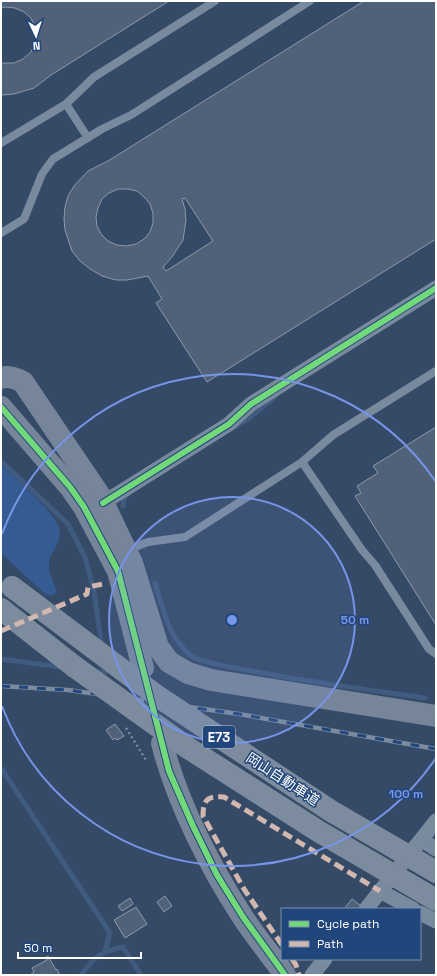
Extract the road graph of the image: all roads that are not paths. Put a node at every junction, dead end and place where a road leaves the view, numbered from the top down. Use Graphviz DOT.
graph roads {
  1 [pos="215,1"];
  2 [pos="310,1"];
  3 [pos="66,104"];
  4 [pos="88,138"];
  5 [pos="1,143"];
  6 [pos="1,233"];
  7 [pos="436,288"];
  8 [pos="436,371"];
  9 [pos="1,378"];
  10 [pos="1,407"];
  11 [pos="302,462"];
  12 [pos="103,502"];
  13 [pos="126,551"];
  14 [pos="6,583"];
  15 [pos="1,609"];
  16 [pos="1,621"];
  17 [pos="436,654"];
  18 [pos="75,667"];
  19 [pos="143,668"];
  20 [pos="436,716"];
  21 [pos="162,743"];
  22 [pos="436,821"];
  23 [pos="422,840"];
  24 [pos="436,849"];
  25 [pos="436,872"];
  26 [pos="380,891"];
  27 [pos="436,900"];
  28 [pos="367,908"];
  29 [pos="411,908"];
  30 [pos="421,914"];
  31 [pos="436,921"];
  32 [pos="324,960"];
  33 [pos="285,975"];
  34 [pos="312,975"];
  1 -- 3 [label="lane"];
  2 -- 4 [label="lane"];
  3 -- 4 [label="lane"];
  3 -- 5 [label="lane"];
  4 -- 6 [label="lane"];
  7 -- 12 [label="street"];
  8 -- 11 [label="lane"];
  9 -- 12 [label="street"];
  10 -- 19 [label="street"];
  11 -- 13 [label="lane"];
  11 -- 17 [label="lane"];
  12 -- 13 [label="street"];
  13 -- 20 [label="street"];
  14 -- 25 [label="highway, 岡山自動車道 / E73, bridge"];
  15 -- 18 [label="highway, 岡山自動車道 / E73"];
  16 -- 18 [label="highway"];
  18 -- 27 [label="highway, 岡山自動車道 / E73, bridge"];
  21 -- 33 [label="street"];
  22 -- 23 [label="street"];
  23 -- 24 [label="street"];
  23 -- 26 [label="street"];
  26 -- 28 [label="street"];
  26 -- 29 [label="street"];
  30 -- 31 [label="street"];
  32 -- 34 [label="street"];
}
